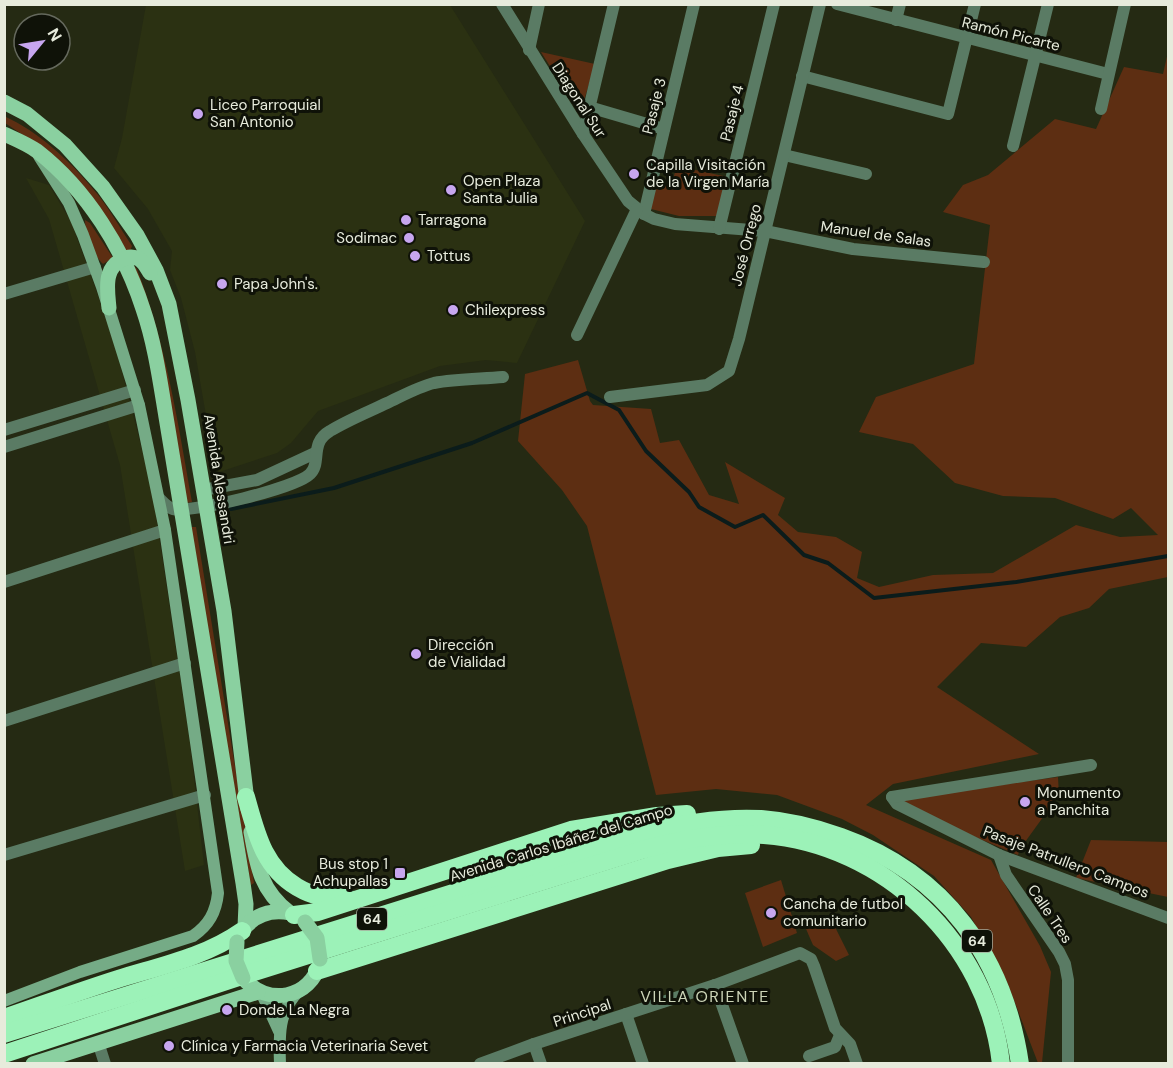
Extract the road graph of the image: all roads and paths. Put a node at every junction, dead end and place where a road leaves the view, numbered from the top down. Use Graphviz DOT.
graph roads {
  1 [pos="502,4"];
  2 [pos="539,4"];
  3 [pos="614,4"];
  4 [pos="694,4"];
  5 [pos="774,4"];
  6 [pos="820,4"];
  7 [pos="837,4"];
  8 [pos="900,4"];
  9 [pos="975,4"];
  10 [pos="1048,4"];
  11 [pos="1125,4"];
  12 [pos="896,20"];
  13 [pos="966,38"];
  14 [pos="529,50"];
  15 [pos="1036,56"];
  16 [pos="1108,74"];
  17 [pos="802,76"];
  18 [pos="4,102"];
  19 [pos="589,107"];
  20 [pos="1101,109"];
  21 [pos="664,129"];
  22 [pos="4,134"];
  23 [pos="583,134"];
  24 [pos="1013,146"];
  25 [pos="35,150"];
  26 [pos="784,155"];
  27 [pos="866,174"];
  28 [pos="640,211"];
  29 [pos="719,229"];
  30 [pos="765,231"];
  31 [pos="122,260"];
  32 [pos="984,262"];
  33 [pos="95,267"];
  34 [pos="4,294"];
  35 [pos="169,304"];
  36 [pos="109,308"];
  37 [pos="577,335"];
  38 [pos="503,377"];
  39 [pos="135,390"];
  40 [pos="610,397"];
  41 [pos="139,405"];
  42 [pos="4,430"];
  43 [pos="4,447"];
  44 [pos="315,453"];
  45 [pos="204,490"];
  46 [pos="159,498"];
  47 [pos="205,507"];
  48 [pos="180,509"];
  49 [pos="165,530"];
  50 [pos="4,582"];
  51 [pos="185,663"];
  52 [pos="4,721"];
  53 [pos="1091,765"];
  54 [pos="205,795"];
  55 [pos="246,797"];
  56 [pos="743,819"];
  57 [pos="807,842"];
  58 [pos="4,855"];
  59 [pos="999,855"];
  60 [pos="383,890"];
  61 [pos="296,917"];
  62 [pos="1168,918"];
  63 [pos="241,934"];
  64 [pos="318,965"];
  65 [pos="715,985"];
  66 [pos="299,991"];
  67 [pos="260,993"];
  68 [pos="4,1001"];
  69 [pos="626,1014"];
  70 [pos="4,1018"];
  71 [pos="279,1032"];
  72 [pos="4,1034"];
  73 [pos="840,1035"];
  74 [pos="98,1042"];
  75 [pos="534,1044"];
  76 [pos="4,1054"];
  77 [pos="809,1056"];
  78 [pos="33,1064"];
  79 [pos="105,1064"];
  80 [pos="280,1064"];
  81 [pos="480,1064"];
  82 [pos="541,1064"];
  83 [pos="643,1064"];
  84 [pos="743,1064"];
  85 [pos="857,1064"];
  86 [pos="1000,1064"];
  87 [pos="1020,1064"];
  88 [pos="1068,1064"];
  1 -- 14 [label="street, Diagonal Sur"];
  2 -- 14 [label="street"];
  3 -- 19 [label="street"];
  4 -- 21 [label="street, Pasaje 3"];
  5 -- 29 [label="street, Pasaje 4"];
  6 -- 17 [label="street, José Orrego"];
  7 -- 12 [label="street, Ramón Picarte"];
  8 -- 12 [label="street"];
  9 -- 13 [label="street"];
  10 -- 15 [label="street"];
  11 -- 16 [label="street"];
  12 -- 13 [label="street, Ramón Picarte"];
  13 -- 15 [label="street, Ramón Picarte"];
  13 -- 17 [label="street"];
  14 -- 23 [label="street, Diagonal Sur"];
  15 -- 16 [label="street, Ramón Picarte"];
  15 -- 24 [label="street"];
  16 -- 20 [label="street"];
  17 -- 26 [label="street, José Orrego"];
  18 -- 35 [label="main road, Avenida Alessandri"];
  19 -- 21 [label="street"];
  19 -- 23 [label="street"];
  21 -- 28 [label="street, Pasaje 3"];
  22 -- 25 [label="main road"];
  23 -- 28 [label="street, Diagonal Sur"];
  25 -- 31 [label="main road"];
  25 -- 33 [label="main road"];
  26 -- 27 [label="street"];
  26 -- 30 [label="street, José Orrego"];
  28 -- 29 [label="street"];
  28 -- 37 [label="street"];
  29 -- 30 [label="street"];
  30 -- 32 [label="street, Manuel de Salas"];
  30 -- 40 [label="street, José Orrego"];
  31 -- 35 [label="main road"];
  31 -- 36 [label="main road"];
  31 -- 48 [label="main road"];
  33 -- 34 [label="street"];
  33 -- 36 [label="main road"];
  35 -- 45 [label="main road, Avenida Alessandri"];
  36 -- 39 [label="main road"];
  38 -- 44 [label="street"];
  39 -- 41 [label="main road"];
  39 -- 42 [label="street"];
  41 -- 43 [label="street"];
  41 -- 46 [label="main road"];
  44 -- 45 [label="street"];
  44 -- 47 [label="street"];
  45 -- 47 [label="main road, Avenida Alessandri"];
  46 -- 48 [label="street"];
  46 -- 49 [label="main road"];
  47 -- 48 [label="street"];
  47 -- 55 [label="main road, Avenida Alessandri"];
  48 -- 63 [label="main road"];
  49 -- 50 [label="street"];
  49 -- 51 [label="main road"];
  51 -- 52 [label="street"];
  51 -- 54 [label="main road"];
  53 -- 59 [label="street, Pasaje Patrullero Campos"];
  54 -- 58 [label="street"];
  54 -- 68 [label="main road"];
  55 -- 60 [label="highway"];
  55 -- 61 [label="main road, Avenida Alessandri"];
  56 -- 60 [label="highway"];
  56 -- 72 [label="highway, Avenida Carlos Ibáñez del Campo / 64"];
  56 -- 87 [label="highway, Avenida Carlos Ibáñez del Campo / 64"];
  57 -- 64 [label="highway"];
  57 -- 76 [label="highway, Avenida Carlos Ibáñez del Campo / 64"];
  57 -- 86 [label="highway, Avenida Carlos Ibáñez del Campo / 64"];
  59 -- 62 [label="street, Pasaje Patrullero Campos"];
  59 -- 88 [label="street, Calle Tres"];
  60 -- 61 [label="highway"];
  61 -- 63 [label="main road"];
  61 -- 64 [label="main road, bridge"];
  63 -- 67 [label="main road, bridge"];
  63 -- 70 [label="highway"];
  64 -- 66 [label="main road"];
  65 -- 69 [label="street, Principal"];
  65 -- 73 [label="street, Principal"];
  65 -- 84 [label="street"];
  66 -- 67 [label="main road"];
  66 -- 71 [label="main road"];
  67 -- 71 [label="main road"];
  67 -- 74 [label="main road"];
  69 -- 75 [label="street, Principal"];
  69 -- 83 [label="street"];
  71 -- 80 [label="main road"];
  73 -- 77 [label="street"];
  73 -- 85 [label="street"];
  74 -- 78 [label="main road"];
  74 -- 79 [label="street"];
  75 -- 81 [label="street, Principal"];
  75 -- 82 [label="street"];
}
